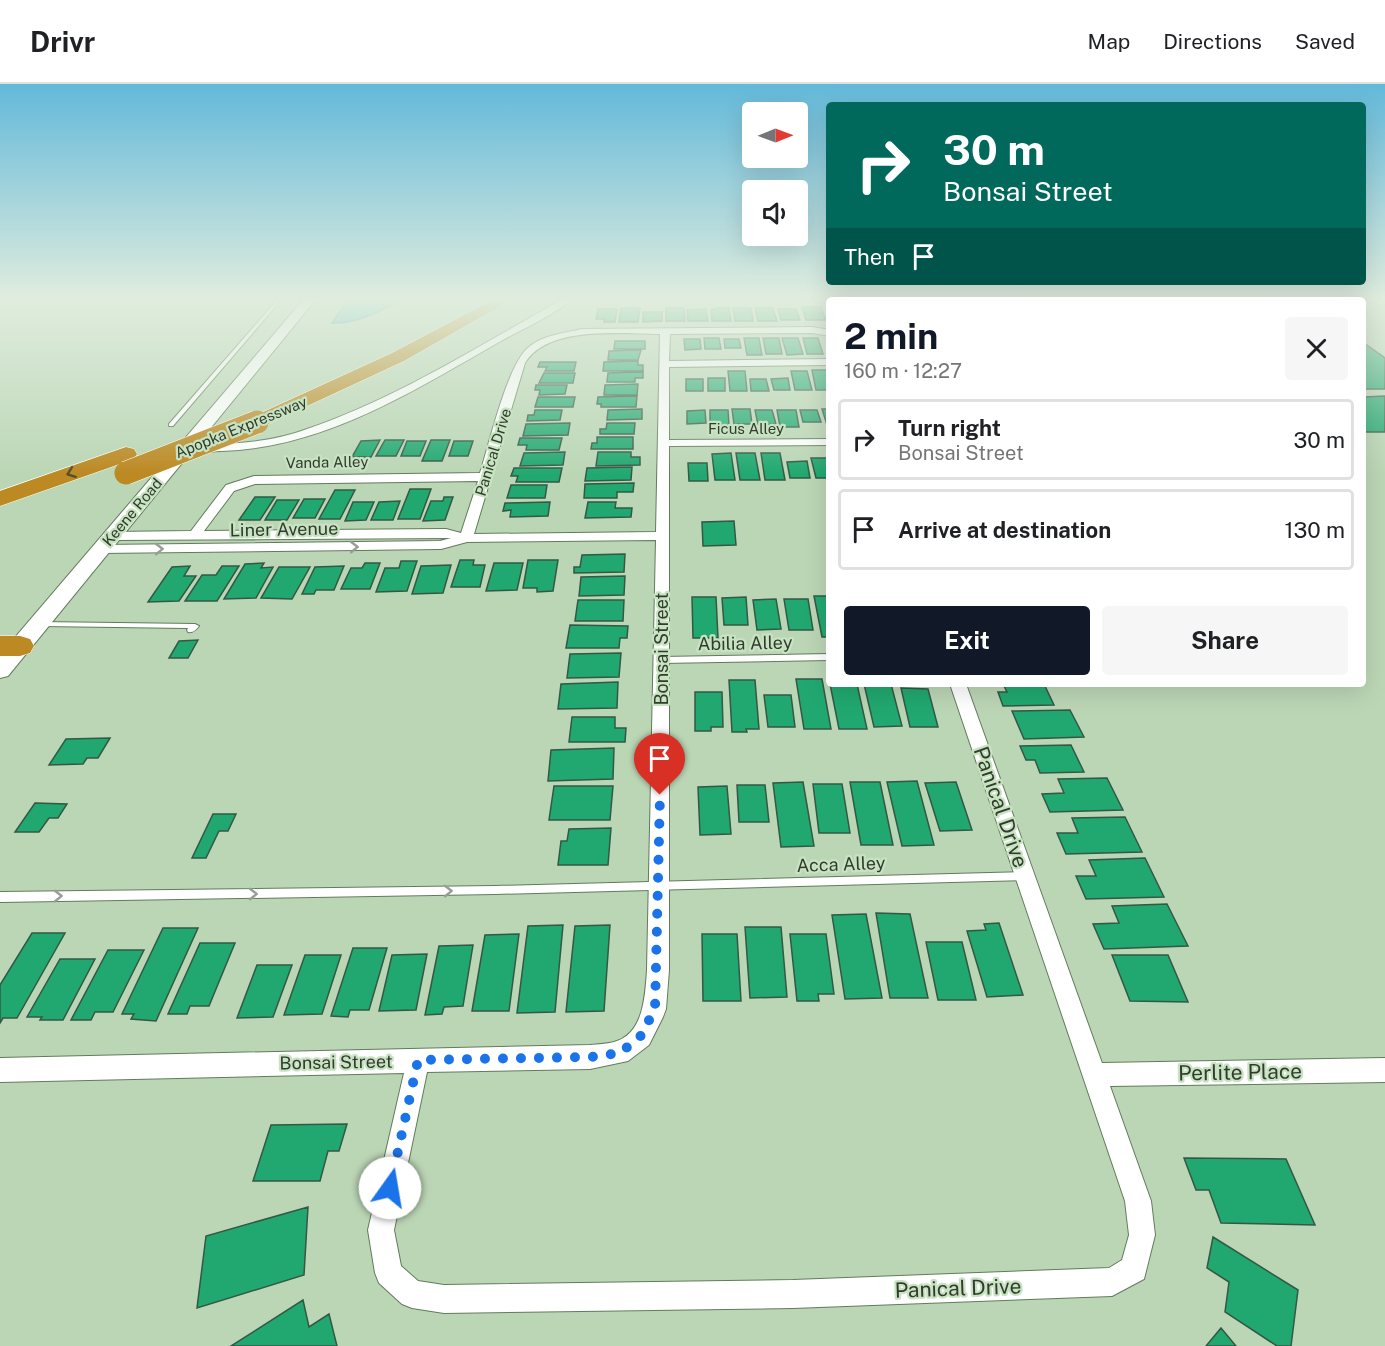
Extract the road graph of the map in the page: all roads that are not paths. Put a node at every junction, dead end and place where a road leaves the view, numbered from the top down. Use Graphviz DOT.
graph roads {
  1 [pos="229,358"];
  2 [pos="260,358"];
  3 [pos="359,358"];
  4 [pos="396,358"];
  5 [pos="464,358"];
  6 [pos="523,358"];
  7 [pos="665,358"];
  8 [pos="826,362"];
  9 [pos="665,363"];
  10 [pos="254,413"];
  11 [pos="171,425"];
  12 [pos="826,442"];
  13 [pos="664,443"];
  14 [pos="186,448"];
  15 [pos="126,463"];
  16 [pos="485,477"];
  17 [pos="0,498"];
  18 [pos="0,519"];
  19 [pos="195,535"];
  20 [pos="662,536"];
  21 [pos="466,538"];
  22 [pos="106,543"];
  23 [pos="191,630"];
  24 [pos="20,639"];
  25 [pos="826,657"];
  26 [pos="661,660"];
  27 [pos="0,670"];
  28 [pos="959,687"];
  29 [pos="1025,876"];
  30 [pos="658,885"];
  31 [pos="0,897"];
  32 [pos="418,1060"];
  33 [pos="0,1070"];
  34 [pos="1385,1070"];
  35 [pos="1095,1075"];
  1 -- 11 [label="lane"];
  2 -- 14 [label="main road, Keene Road"];
  3 -- 10 [label="highway, Apopka Expressway"];
  4 -- 10 [label="highway, Apopka Expressway"];
  5 -- 14 [label="street"];
  6 -- 16 [label="street, Panical Drive"];
  7 -- 9 [label="street, Bonsai Street"];
  8 -- 9 [label="street"];
  9 -- 13 [label="street, Bonsai Street"];
  10 -- 15 [label="highway, Apopka Expressway, bridge"];
  12 -- 13 [label="street, Ficus Alley"];
  13 -- 20 [label="street, Bonsai Street"];
  14 -- 22 [label="main road, Keene Road"];
  15 -- 17 [label="highway, Apopka Expressway, one-way"];
  15 -- 18 [label="highway, Apopka Expressway"];
  16 -- 19 [label="street, Vanda Alley"];
  16 -- 21 [label="street, Panical Drive"];
  19 -- 21 [label="street, Liner Avenue"];
  19 -- 22 [label="street, Liner Avenue"];
  20 -- 21 [label="street, Liner Avenue"];
  20 -- 26 [label="street, Bonsai Street"];
  22 -- 21 [label="street, Liner Avenue, one-way"];
  22 -- 24 [label="main road, Keene Road"];
  23 -- 24 [label="lane"];
  24 -- 27 [label="main road, Keene Road"];
  25 -- 26 [label="lane, Abilia Alley"];
  26 -- 30 [label="street, Bonsai Street"];
  28 -- 29 [label="street, Panical Drive"];
  29 -- 30 [label="lane, Acca Alley"];
  29 -- 35 [label="street, Panical Drive"];
  31 -- 30 [label="lane, Acca Alley, one-way"];
  30 -- 32 [label="street, Bonsai Street"];
  32 -- 33 [label="street, Bonsai Street"];
  32 -- 35 [label="street, Panical Drive"];
  34 -- 35 [label="street, Perlite Place"];
}
